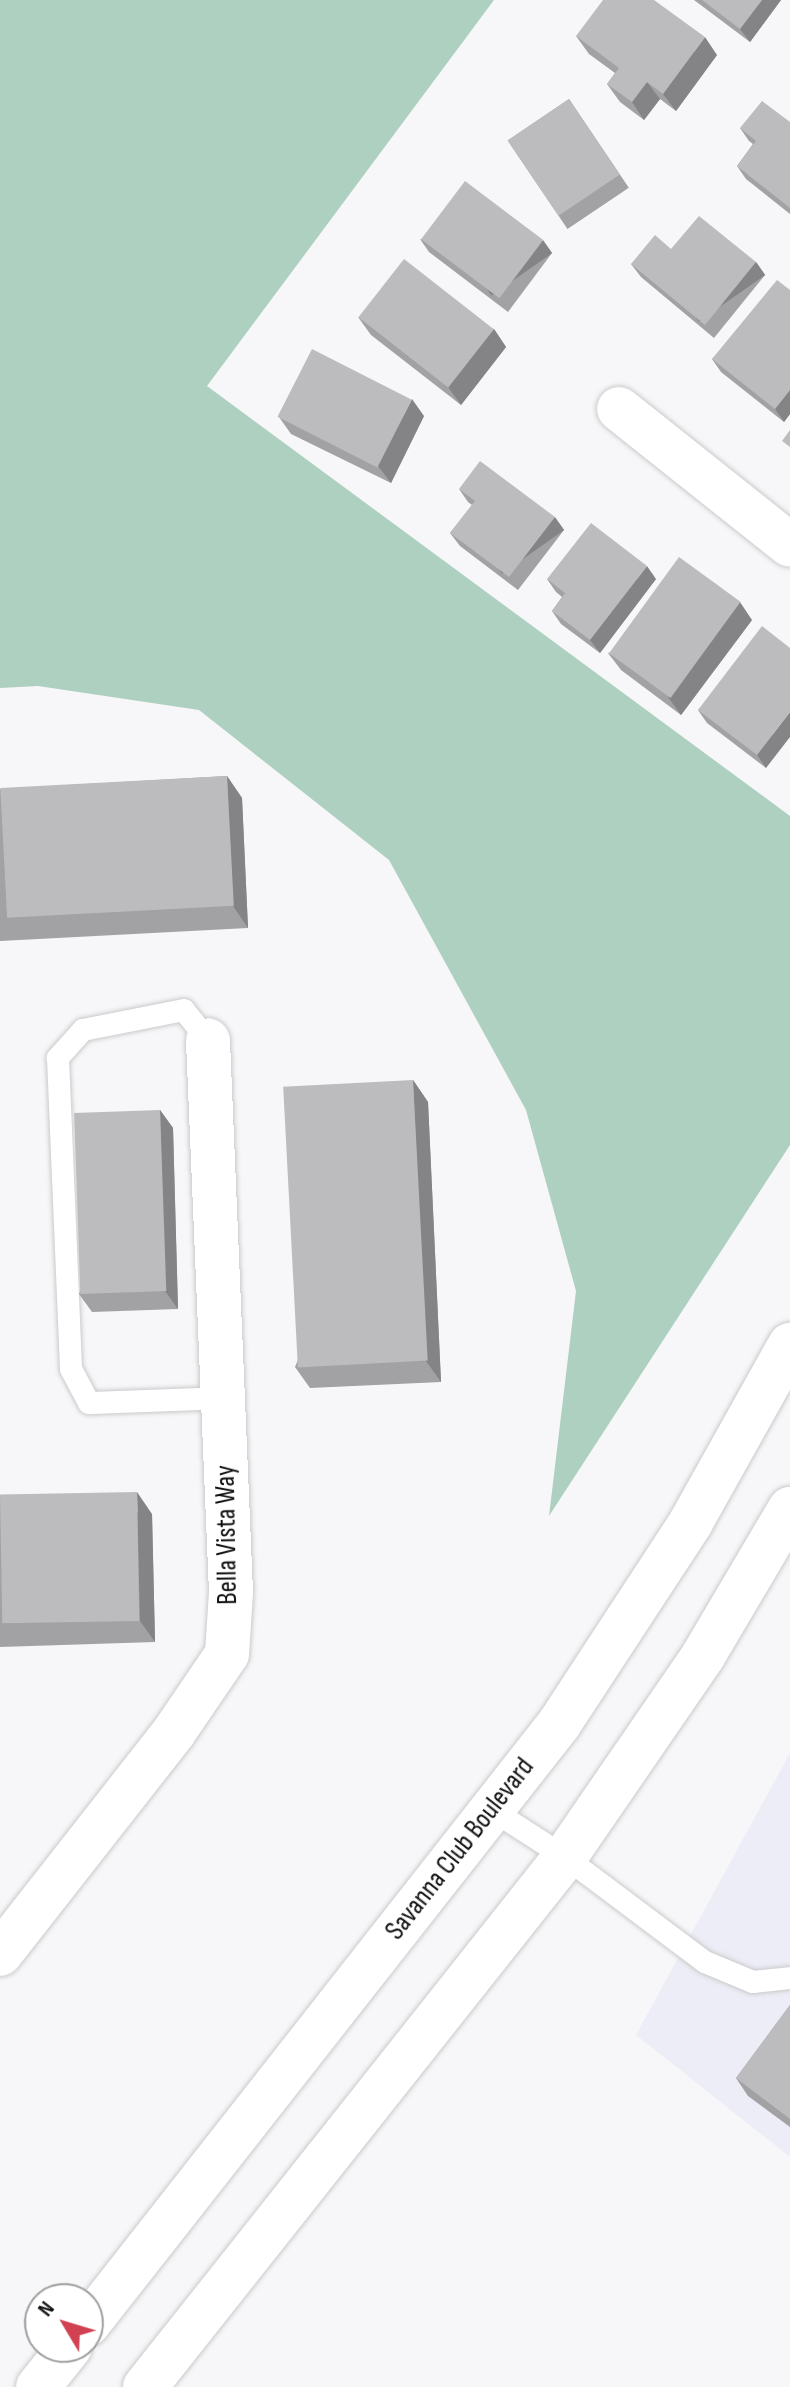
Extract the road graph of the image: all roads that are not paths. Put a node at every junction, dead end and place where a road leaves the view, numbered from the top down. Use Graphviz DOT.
graph roads {
  1 [pos="619,409"];
  2 [pos="790,545"];
  3 [pos="208,1040"];
  4 [pos="790,1345"];
  5 [pos="223,1398"];
  6 [pos="790,1509"];
  7 [pos="492,1810"];
  8 [pos="565,1857"];
  9 [pos="0,1954"];
  10 [pos="790,1978"];
  11 [pos="104,2304"];
  12 [pos="57,2363"];
  13 [pos="38,2387"];
  14 [pos="145,2387"];
  1 -- 2 [label="street"];
  3 -- 5 [label="street, Bella Vista Way"];
  3 -- 5 [label="lane"];
  4 -- 7 [label="street, Savanna Club Boulevard"];
  5 -- 9 [label="street, Bella Vista Way"];
  6 -- 8 [label="street"];
  7 -- 8 [label="lane"];
  7 -- 11 [label="street, Savanna Club Boulevard"];
  8 -- 10 [label="lane"];
  8 -- 14 [label="street"];
  12 -- 13 [label="street"];
}
